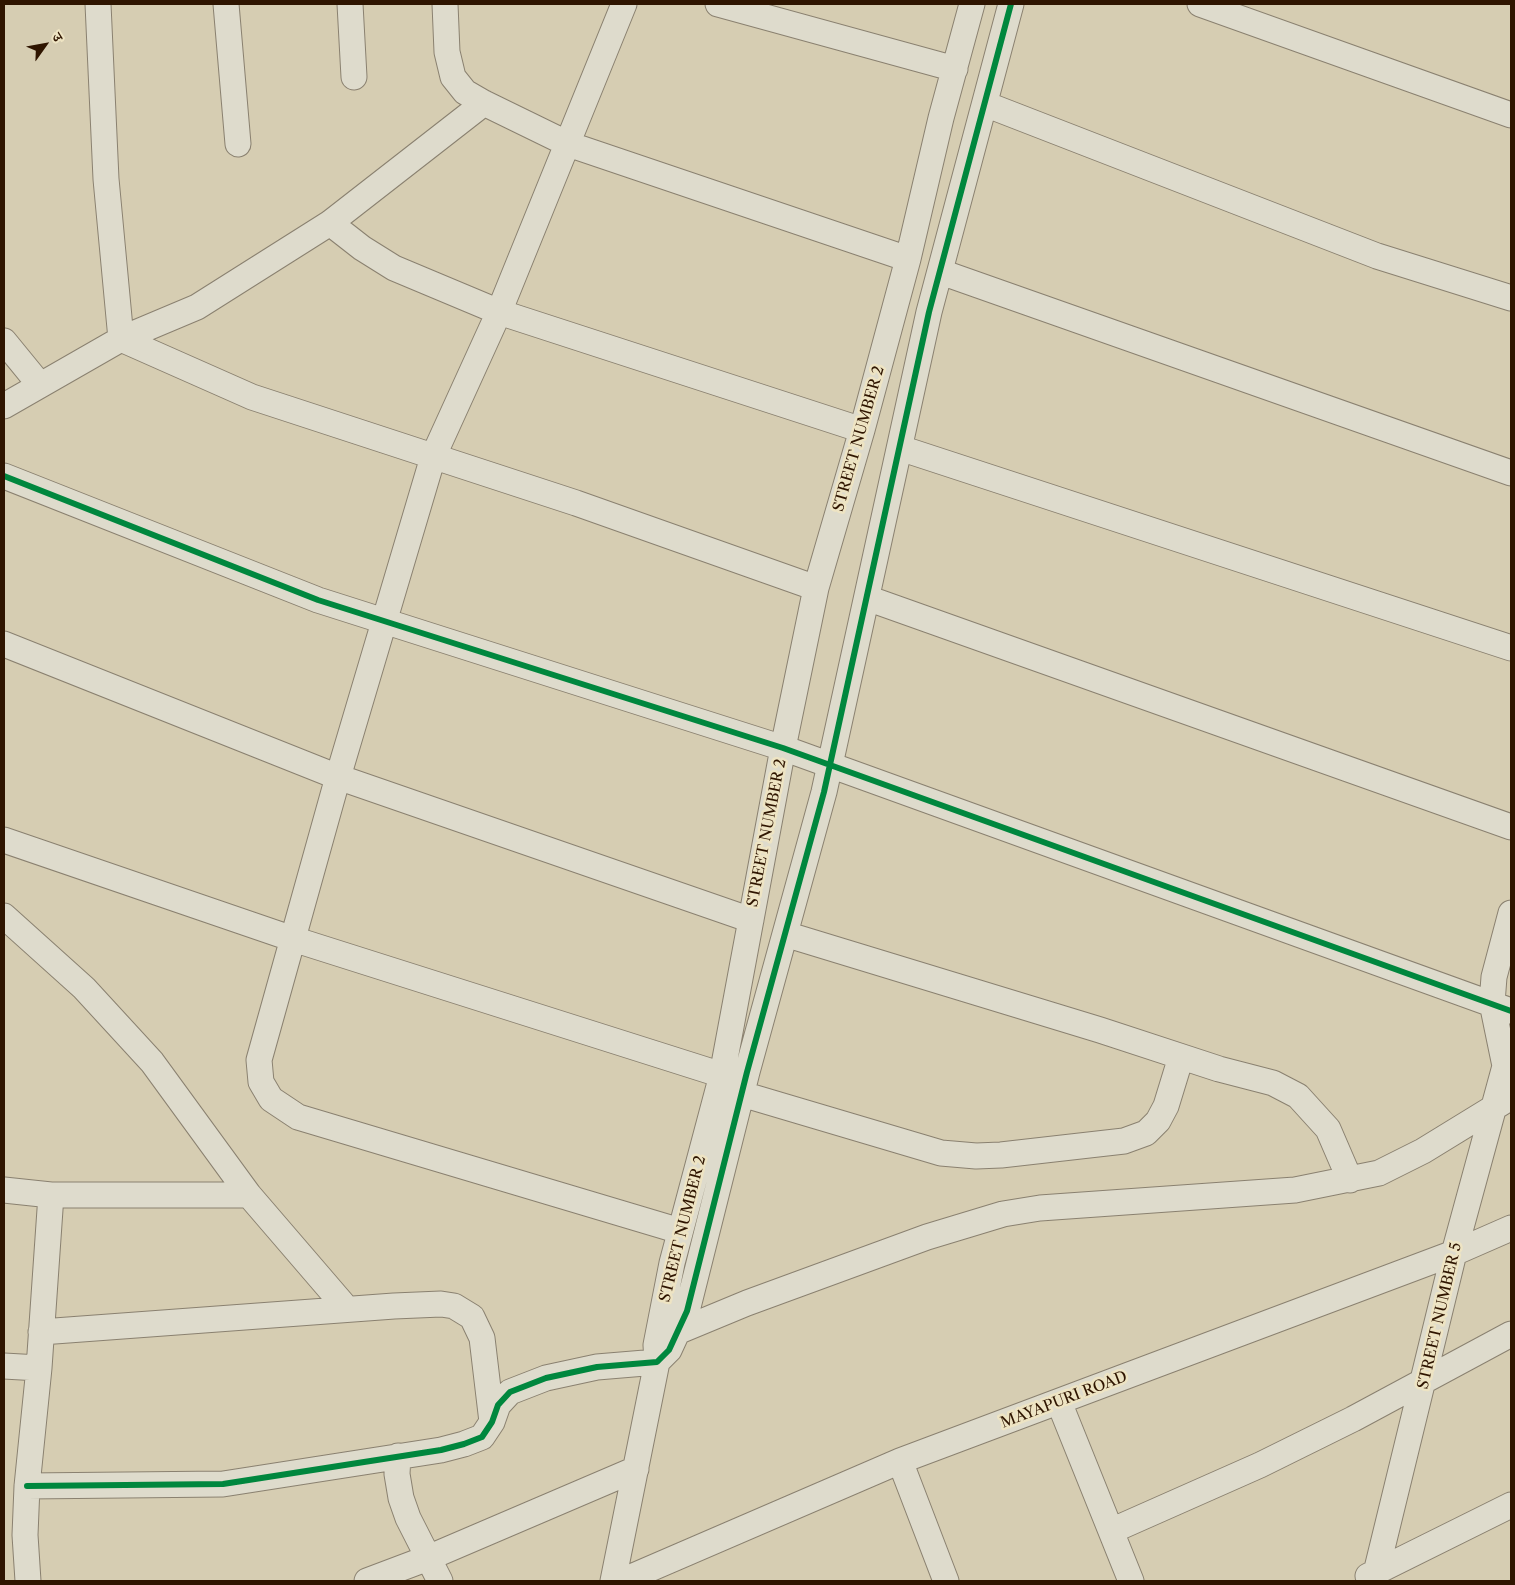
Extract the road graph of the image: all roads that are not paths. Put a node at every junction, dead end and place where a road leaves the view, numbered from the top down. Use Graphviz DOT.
graph roads {
  1 [pos="98,4"];
  2 [pos="226,4"];
  3 [pos="350,4"];
  4 [pos="445,4"];
  5 [pos="624,4"];
  6 [pos="718,4"];
  7 [pos="972,4"];
  8 [pos="1011,4"];
  9 [pos="1200,4"];
  10 [pos="955,69"];
  11 [pos="354,77"];
  12 [pos="484,103"];
  13 [pos="985,104"];
  14 [pos="1511,115"];
  15 [pos="238,144"];
  16 [pos="568,144"];
  17 [pos="330,224"];
  18 [pos="908,259"];
  19 [pos="941,272"];
  20 [pos="1511,298"];
  21 [pos="499,312"];
  22 [pos="121,339"];
  23 [pos="4,341"];
  24 [pos="40,385"];
  25 [pos="4,406"];
  26 [pos="862,430"];
  27 [pos="900,448"];
  28 [pos="433,457"];
  29 [pos="1511,473"];
  30 [pos="4,476"];
  31 [pos="816,588"];
  32 [pos="867,598"];
  33 [pos="385,623"];
  34 [pos="4,644"];
  35 [pos="1511,648"];
  36 [pos="783,748"];
  37 [pos="830,765"];
  38 [pos="338,777"];
  39 [pos="1511,828"];
  40 [pos="4,840"];
  41 [pos="1511,913"];
  42 [pos="4,916"];
  43 [pos="751,920"];
  44 [pos="785,934"];
  45 [pos="293,939"];
  46 [pos="1502,1007"];
  47 [pos="1181,1057"];
  48 [pos="1508,1060"];
  49 [pos="722,1075"];
  50 [pos="742,1094"];
  51 [pos="1502,1102"];
  52 [pos="1350,1180"];
  53 [pos="4,1190"];
  54 [pos="50,1195"];
  55 [pos="249,1195"];
  56 [pos="1511,1228"];
  57 [pos="680,1231"];
  58 [pos="1454,1253"];
  59 [pos="346,1309"];
  60 [pos="41,1332"];
  61 [pos="677,1332"];
  62 [pos="1511,1334"];
  63 [pos="657,1362"];
  64 [pos="4,1366"];
  65 [pos="39,1368"];
  66 [pos="1424,1382"];
  67 [pos="1059,1402"];
  68 [pos="492,1422"];
  69 [pos="398,1456"];
  70 [pos="900,1461"];
  71 [pos="636,1468"];
  72 [pos="27,1486"];
  73 [pos="1511,1505"];
  74 [pos="1111,1531"];
  75 [pos="14,1534"];
  76 [pos="428,1558"];
  77 [pos="1370,1578"];
  78 [pos="28,1581"];
  79 [pos="367,1581"];
  80 [pos="440,1581"];
  81 [pos="613,1581"];
  82 [pos="622,1581"];
  83 [pos="946,1581"];
  84 [pos="1131,1581"];
  1 -- 22 [label="street"];
  2 -- 15 [label="street"];
  3 -- 11 [label="street"];
  4 -- 12 [label="street"];
  5 -- 16 [label="street"];
  6 -- 10 [label="street"];
  7 -- 10 [label="street, STREET NUMBER 2"];
  8 -- 13 [label="street"];
  9 -- 14 [label="street"];
  10 -- 18 [label="street, STREET NUMBER 2"];
  12 -- 16 [label="street"];
  12 -- 17 [label="street"];
  13 -- 19 [label="street"];
  13 -- 20 [label="street"];
  16 -- 18 [label="street"];
  16 -- 21 [label="street"];
  17 -- 21 [label="street"];
  17 -- 22 [label="street"];
  18 -- 26 [label="street, STREET NUMBER 2"];
  19 -- 27 [label="street"];
  19 -- 29 [label="street"];
  21 -- 26 [label="street"];
  21 -- 28 [label="street"];
  22 -- 24 [label="street"];
  22 -- 28 [label="street"];
  23 -- 24 [label="street"];
  24 -- 25 [label="street"];
  26 -- 31 [label="street, STREET NUMBER 2"];
  27 -- 32 [label="street"];
  27 -- 35 [label="street"];
  28 -- 31 [label="street"];
  28 -- 33 [label="street"];
  30 -- 33 [label="street"];
  31 -- 36 [label="street, STREET NUMBER 2"];
  32 -- 37 [label="street"];
  32 -- 39 [label="street"];
  33 -- 36 [label="street"];
  33 -- 38 [label="street"];
  34 -- 38 [label="street"];
  36 -- 37 [label="street"];
  36 -- 43 [label="street, STREET NUMBER 2"];
  37 -- 44 [label="street"];
  37 -- 46 [label="street"];
  38 -- 43 [label="street"];
  38 -- 45 [label="street"];
  40 -- 45 [label="street"];
  41 -- 46 [label="street"];
  42 -- 55 [label="street"];
  43 -- 49 [label="street, STREET NUMBER 2"];
  44 -- 47 [label="street"];
  44 -- 50 [label="street"];
  45 -- 49 [label="street"];
  45 -- 57 [label="street"];
  46 -- 48 [label="street"];
  47 -- 50 [label="street"];
  47 -- 52 [label="street"];
  48 -- 51 [label="street, STREET NUMBER 5"];
  49 -- 57 [label="street, STREET NUMBER 2"];
  50 -- 61 [label="street"];
  51 -- 52 [label="street"];
  51 -- 58 [label="street, STREET NUMBER 5"];
  52 -- 61 [label="street"];
  53 -- 54 [label="street"];
  54 -- 55 [label="street"];
  54 -- 60 [label="street"];
  55 -- 59 [label="street"];
  56 -- 58 [label="street, MAYAPURI ROAD"];
  57 -- 63 [label="street, STREET NUMBER 2"];
  58 -- 66 [label="street, STREET NUMBER 5"];
  58 -- 67 [label="street, MAYAPURI ROAD"];
  59 -- 60 [label="street"];
  59 -- 68 [label="street"];
  60 -- 65 [label="street"];
  61 -- 63 [label="street"];
  62 -- 66 [label="street"];
  63 -- 68 [label="street"];
  63 -- 71 [label="street, STREET NUMBER 2"];
  64 -- 65 [label="street"];
  65 -- 72 [label="street"];
  66 -- 74 [label="street"];
  66 -- 77 [label="street, STREET NUMBER 5"];
  67 -- 70 [label="street, MAYAPURI ROAD"];
  67 -- 74 [label="street"];
  68 -- 69 [label="street"];
  69 -- 72 [label="street"];
  69 -- 76 [label="street"];
  70 -- 82 [label="street, MAYAPURI ROAD"];
  70 -- 83 [label="street"];
  71 -- 76 [label="street"];
  71 -- 81 [label="street, STREET NUMBER 2"];
  72 -- 75 [label="street"];
  73 -- 77 [label="street"];
  74 -- 84 [label="street"];
  75 -- 78 [label="street"];
  76 -- 79 [label="street"];
  76 -- 80 [label="street"];
}
